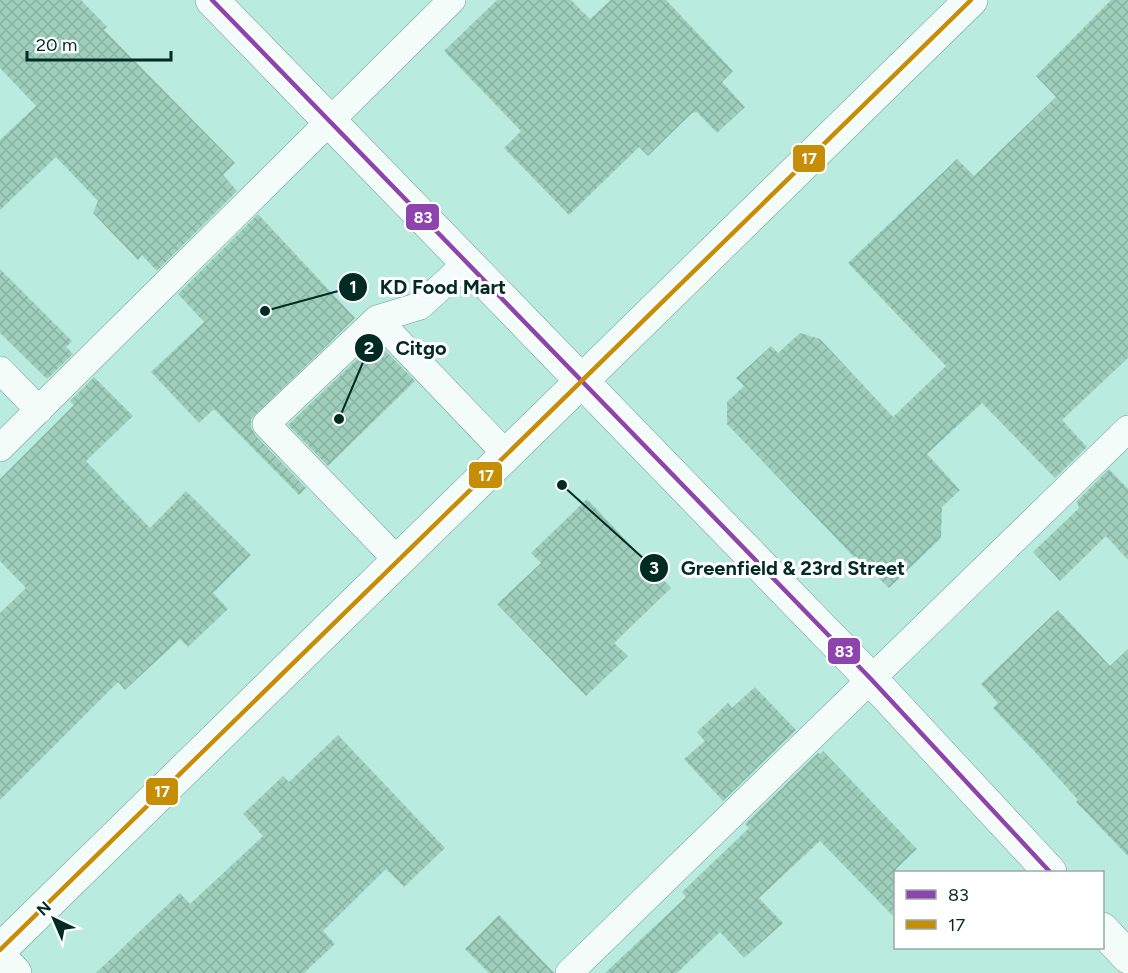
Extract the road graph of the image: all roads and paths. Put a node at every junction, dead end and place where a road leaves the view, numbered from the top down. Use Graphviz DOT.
graph roads {
  1 [pos="213,0"];
  2 [pos="452,0"];
  3 [pos="971,0"];
  4 [pos="330,121"];
  5 [pos="468,262"];
  6 [pos="377,319"];
  7 [pos="0,370"];
  8 [pos="584,381"];
  9 [pos="39,410"];
  10 [pos="1128,429"];
  11 [pos="0,448"];
  12 [pos="507,454"];
  13 [pos="398,561"];
  14 [pos="870,678"];
  15 [pos="1048,871"];
  16 [pos="1104,931"];
  17 [pos="0,950"];
  18 [pos="0,957"];
  19 [pos="1128,957"];
  20 [pos="15,973"];
  21 [pos="569,973"];
  1 -- 4 [label="main road"];
  2 -- 4 [label="lane"];
  3 -- 8 [label="main road"];
  4 -- 5 [label="main road"];
  4 -- 9 [label="lane"];
  5 -- 6 [label="lane"];
  5 -- 8 [label="main road"];
  6 -- 12 [label="lane"];
  6 -- 13 [label="lane"];
  7 -- 9 [label="lane"];
  8 -- 12 [label="main road"];
  8 -- 14 [label="main road"];
  9 -- 11 [label="lane"];
  10 -- 14 [label="lane"];
  12 -- 13 [label="main road"];
  13 -- 17 [label="main road"];
  14 -- 15 [label="main road"];
  14 -- 21 [label="lane"];
  16 -- 19 [label="main road"];
  18 -- 20 [label="main road"];
}
